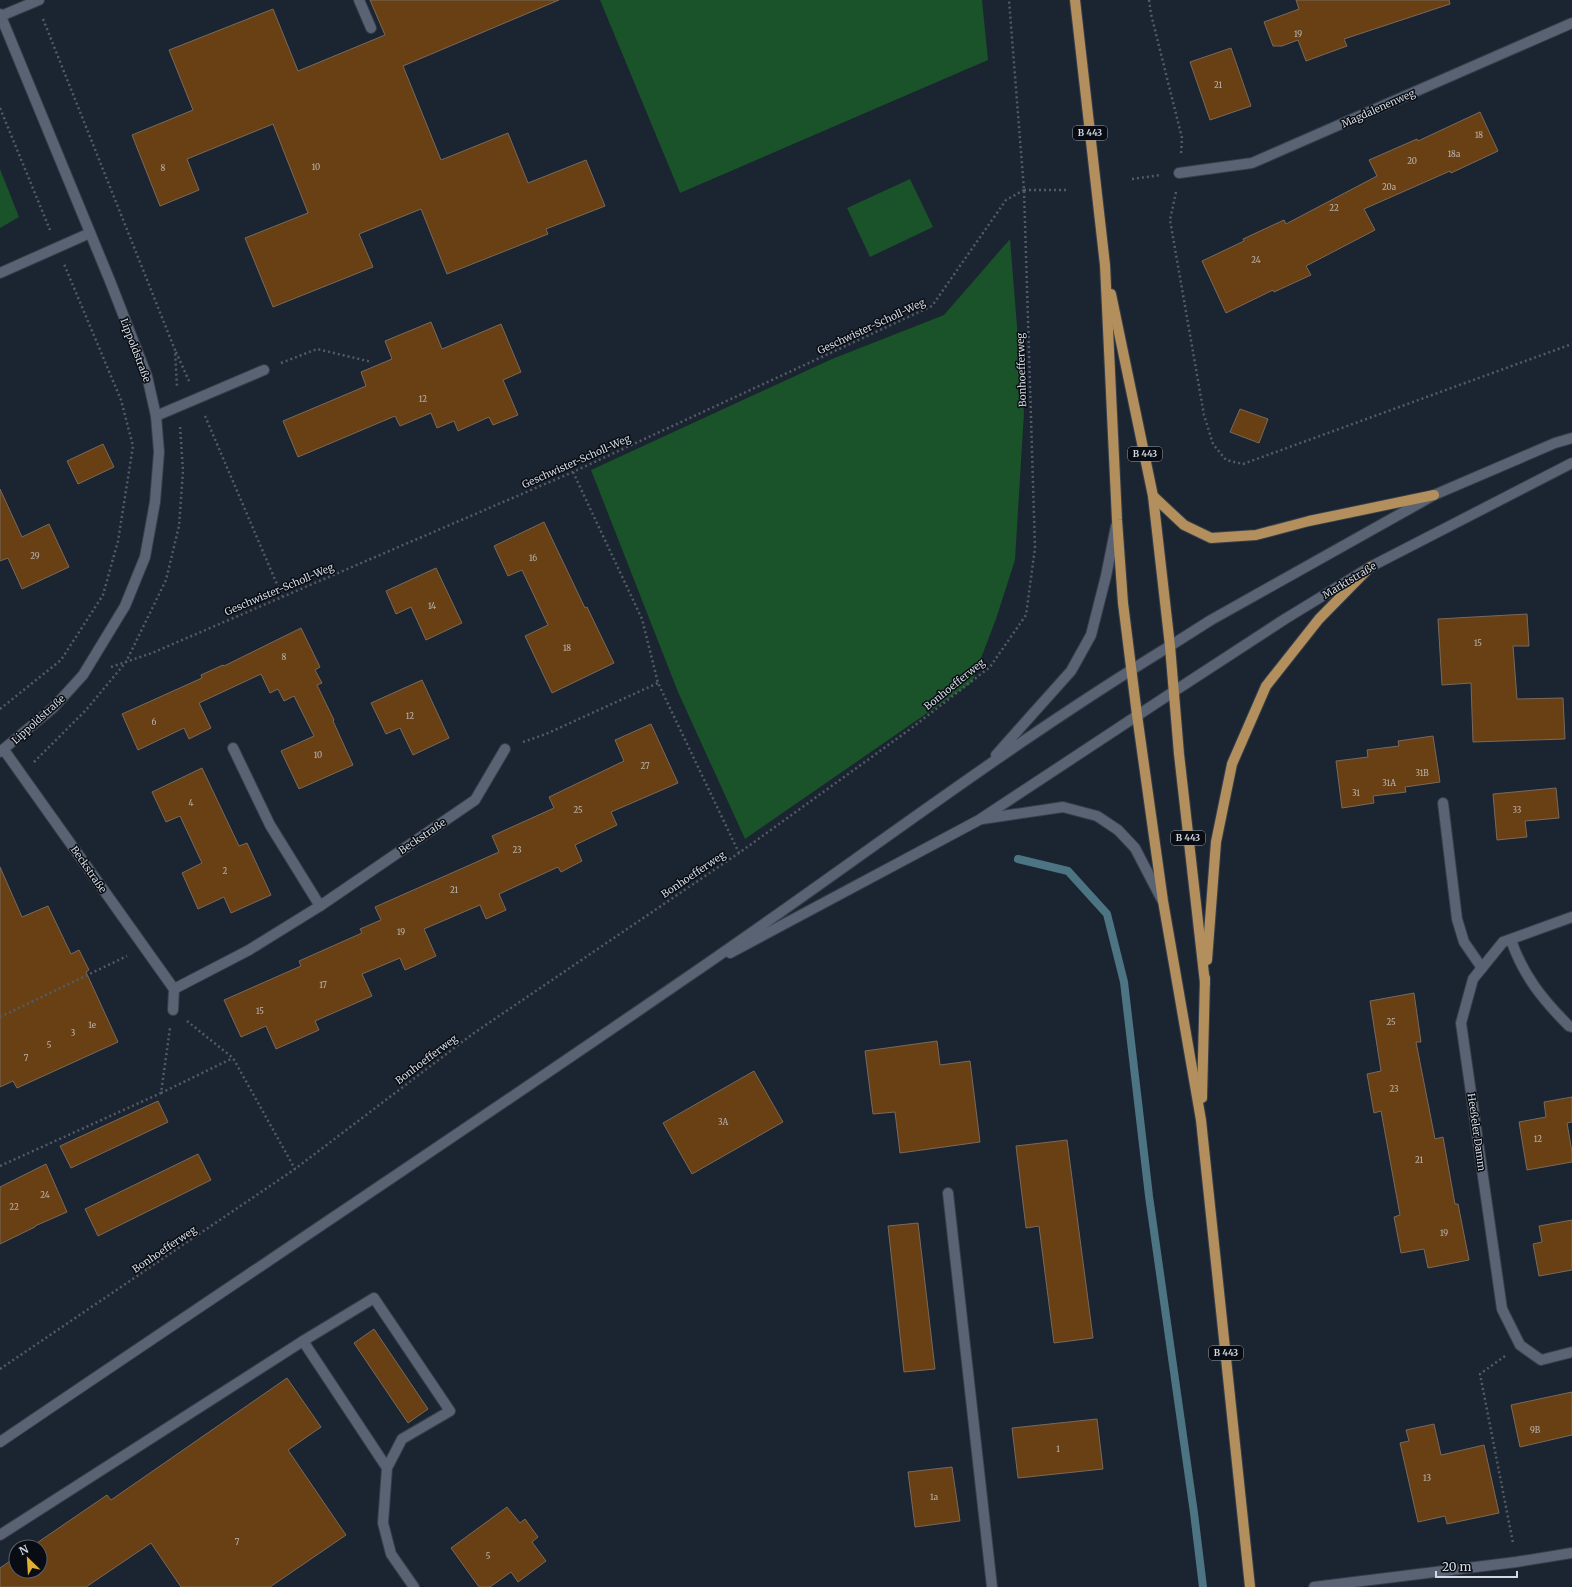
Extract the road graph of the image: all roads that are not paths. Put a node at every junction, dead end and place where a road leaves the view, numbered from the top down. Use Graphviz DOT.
graph roads {
  1 [pos="359,0"];
  2 [pos="1075,0"];
  3 [pos="37,1"];
  4 [pos="0,15"];
  5 [pos="1572,23"];
  6 [pos="371,28"];
  7 [pos="1179,173"];
  8 [pos="90,233"];
  9 [pos="1105,265"];
  10 [pos="0,273"];
  11 [pos="264,370"];
  12 [pos="156,416"];
  13 [pos="1572,438"];
  14 [pos="1572,463"];
  15 [pos="1434,495"];
  16 [pos="1153,496"];
  17 [pos="1117,520"];
  18 [pos="1370,567"];
  19 [pos="1170,646"];
  20 [pos="1131,669"];
  21 [pos="1173,692"];
  22 [pos="1137,716"];
  23 [pos="233,748"];
  24 [pos="505,749"];
  25 [pos="2,751"];
  26 [pos="987,765"];
  27 [pos="1443,803"];
  28 [pos="978,820"];
  29 [pos="1163,901"];
  30 [pos="320,906"];
  31 [pos="1572,918"];
  32 [pos="1511,940"];
  33 [pos="1482,968"];
  34 [pos="692,974"];
  35 [pos="1205,983"];
  36 [pos="174,989"];
  37 [pos="173,1010"];
  38 [pos="1572,1027"];
  39 [pos="1201,1120"];
  40 [pos="948,1193"];
  41 [pos="303,1341"];
  42 [pos="1572,1352"];
  43 [pos="0,1442"];
  44 [pos="387,1468"];
  45 [pos="0,1535"];
  46 [pos="1572,1553"];
  47 [pos="414,1587"];
  48 [pos="992,1587"];
  49 [pos="1250,1587"];
  50 [pos="1314,1587"];
  1 -- 6 [label="street"];
  2 -- 9 [label="main road, B 443"];
  3 -- 4 [label="street"];
  4 -- 8 [label="street, Lippoldstraße"];
  5 -- 7 [label="street, Magdalenenweg"];
  8 -- 10 [label="street"];
  8 -- 12 [label="street, Lippoldstraße"];
  9 -- 16 [label="main road, B 443"];
  9 -- 17 [label="main road, B 443"];
  11 -- 12 [label="street"];
  12 -- 25 [label="street, Lippoldstraße"];
  13 -- 15 [label="street"];
  14 -- 18 [label="street, Marktstraße"];
  15 -- 16 [label="main road"];
  15 -- 19 [label="street"];
  16 -- 19 [label="main road, B 443"];
  17 -- 20 [label="main road, B 443"];
  17 -- 26 [label="street"];
  18 -- 21 [label="street, Marktstraße"];
  18 -- 35 [label="main road"];
  19 -- 20 [label="street"];
  19 -- 21 [label="main road, B 443"];
  20 -- 22 [label="main road, B 443"];
  20 -- 26 [label="street"];
  21 -- 22 [label="street, Marktstraße"];
  21 -- 35 [label="main road, B 443"];
  22 -- 28 [label="street, Marktstraße"];
  22 -- 29 [label="main road, B 443"];
  23 -- 30 [label="street"];
  24 -- 30 [label="street, Beckstraße"];
  25 -- 36 [label="street, Beckstraße"];
  26 -- 34 [label="street"];
  27 -- 33 [label="street"];
  28 -- 29 [label="street"];
  28 -- 34 [label="street"];
  29 -- 39 [label="main road, B 443"];
  30 -- 36 [label="street, Beckstraße"];
  31 -- 32 [label="street, Heeßeler Damm"];
  32 -- 33 [label="street, Heeßeler Damm"];
  32 -- 38 [label="street"];
  33 -- 42 [label="street, Heeßeler Damm"];
  34 -- 43 [label="street"];
  35 -- 39 [label="main road, B 443"];
  36 -- 37 [label="street"];
  39 -- 49 [label="main road, B 443"];
  40 -- 48 [label="street"];
  41 -- 44 [label="street"];
  41 -- 44 [label="street"];
  41 -- 45 [label="street"];
  44 -- 47 [label="street"];
  46 -- 50 [label="street"];
}
